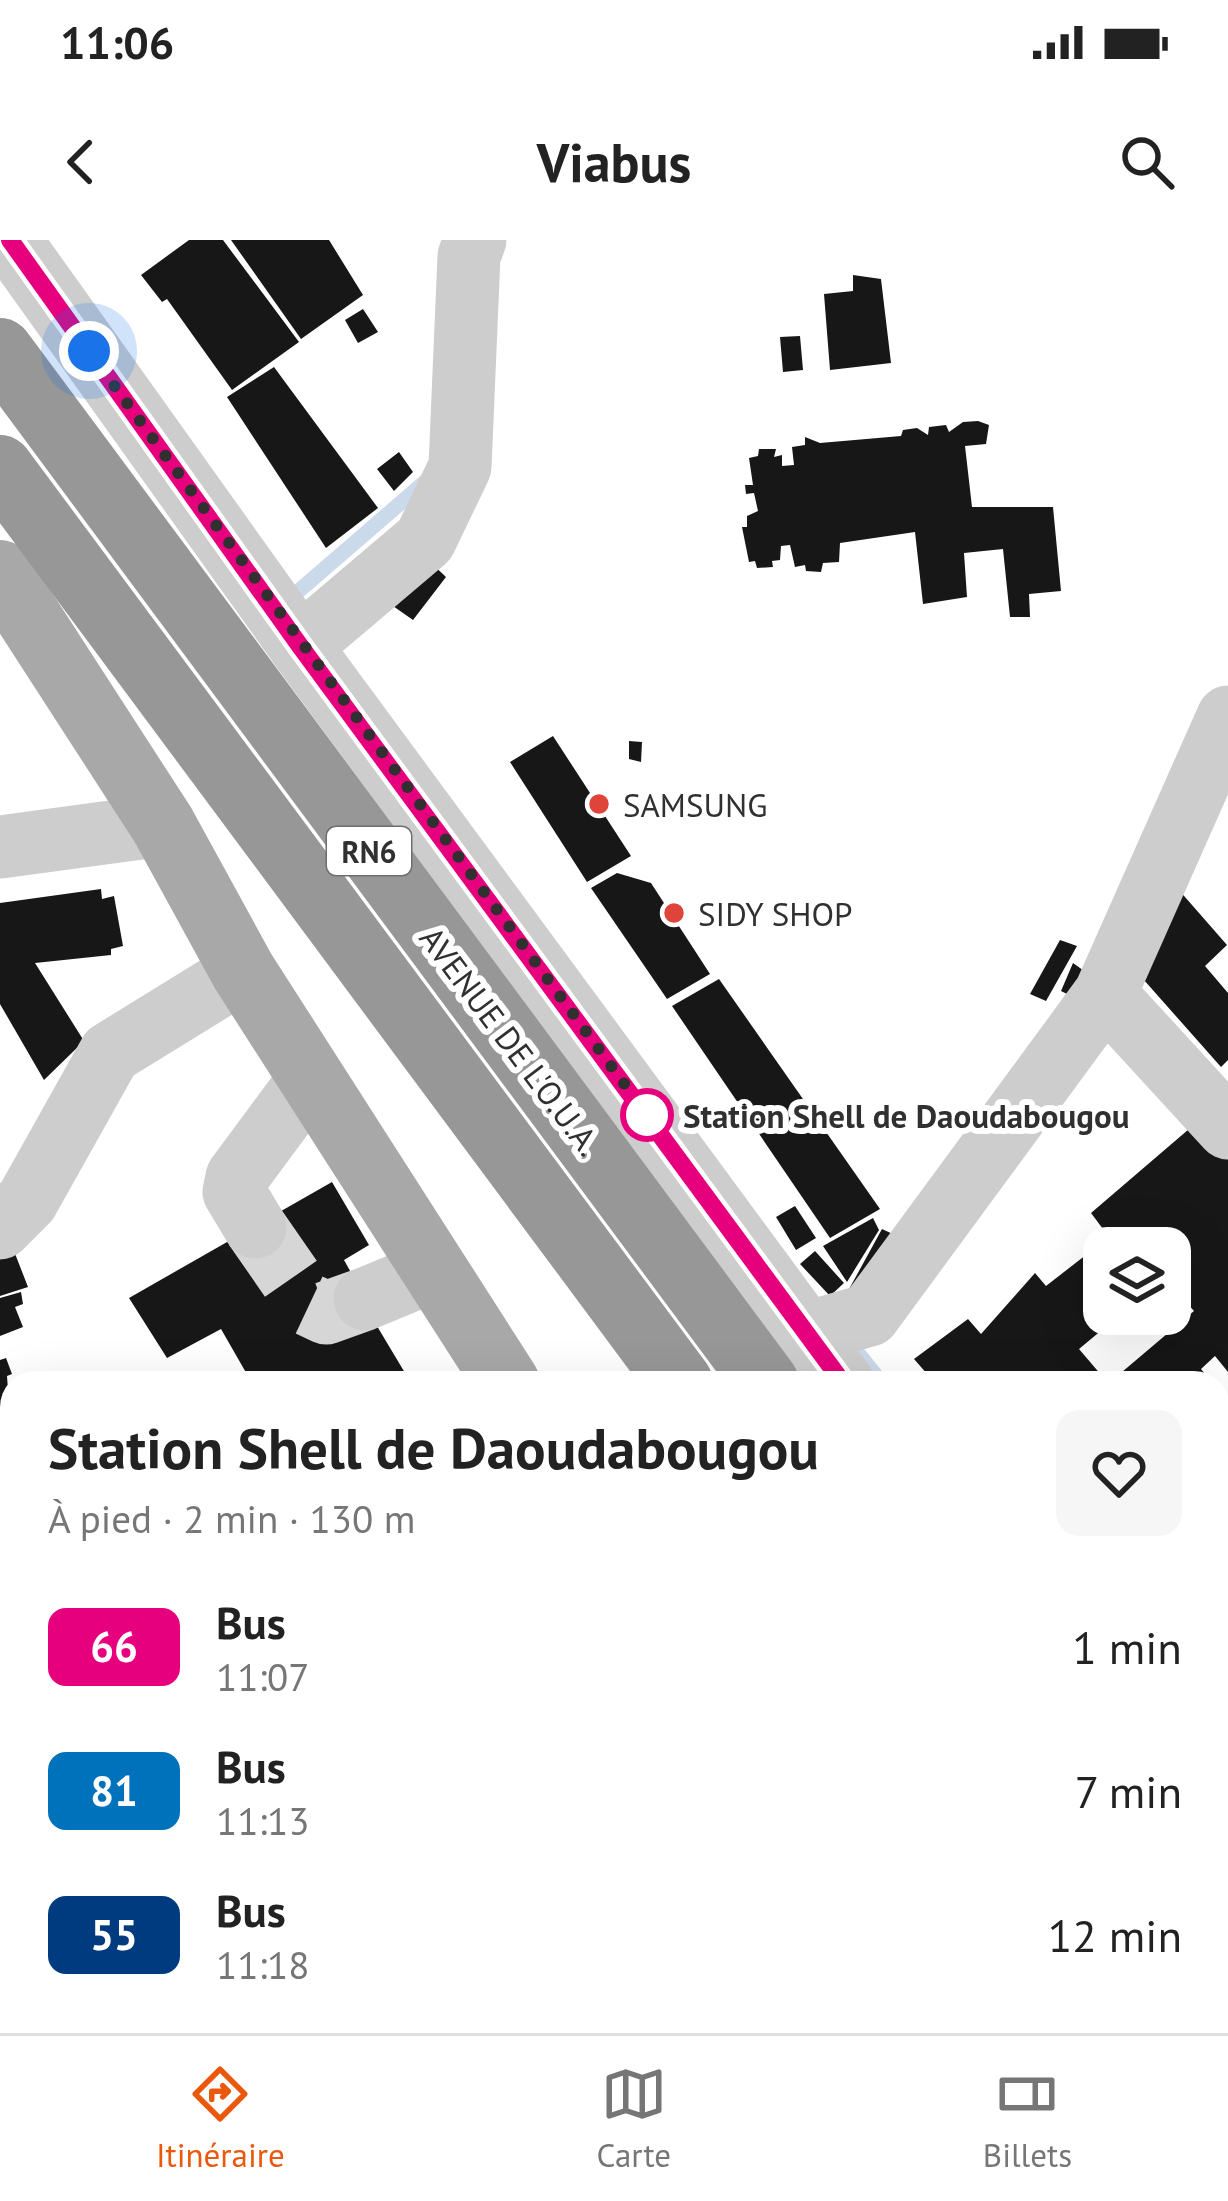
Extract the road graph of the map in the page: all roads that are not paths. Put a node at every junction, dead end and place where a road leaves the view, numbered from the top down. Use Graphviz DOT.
graph roads {
  1 [pos="10,240"];
  2 [pos="464,245"];
  3 [pos="0,351"];
  4 [pos="0,468"];
  5 [pos="0,573"];
  6 [pos="300,646"];
  7 [pos="1228,717"];
  8 [pos="163,825"];
  9 [pos="0,847"];
  10 [pos="243,971"];
  11 [pos="1105,994"];
  12 [pos="311,1077"];
  13 [pos="1228,1128"];
  14 [pos="255,1227"];
  15 [pos="0,1228"];
  16 [pos="435,1270"];
  17 [pos="365,1299"];
  18 [pos="807,1333"];
  19 [pos="499,1371"];
  20 [pos="671,1371"];
  21 [pos="757,1371"];
  22 [pos="834,1371"];
  1 -- 6 [label="street, AVENUE DE L'O.U.A."];
  2 -- 6 [label="street"];
  3 -- 21 [label="highway, AVENUE DE L'O.U.A. / RN6"];
  4 -- 20 [label="highway, RN6"];
  5 -- 8 [label="main road"];
  6 -- 18 [label="street, AVENUE DE L'O.U.A."];
  7 -- 11 [label="street"];
  8 -- 9 [label="street"];
  8 -- 10 [label="main road"];
  10 -- 12 [label="main road"];
  10 -- 15 [label="street"];
  11 -- 13 [label="street"];
  11 -- 18 [label="street"];
  12 -- 14 [label="street"];
  12 -- 16 [label="main road"];
  16 -- 17 [label="street"];
  16 -- 19 [label="main road"];
  18 -- 22 [label="street, AVENUE DE L'O.U.A."];
}
